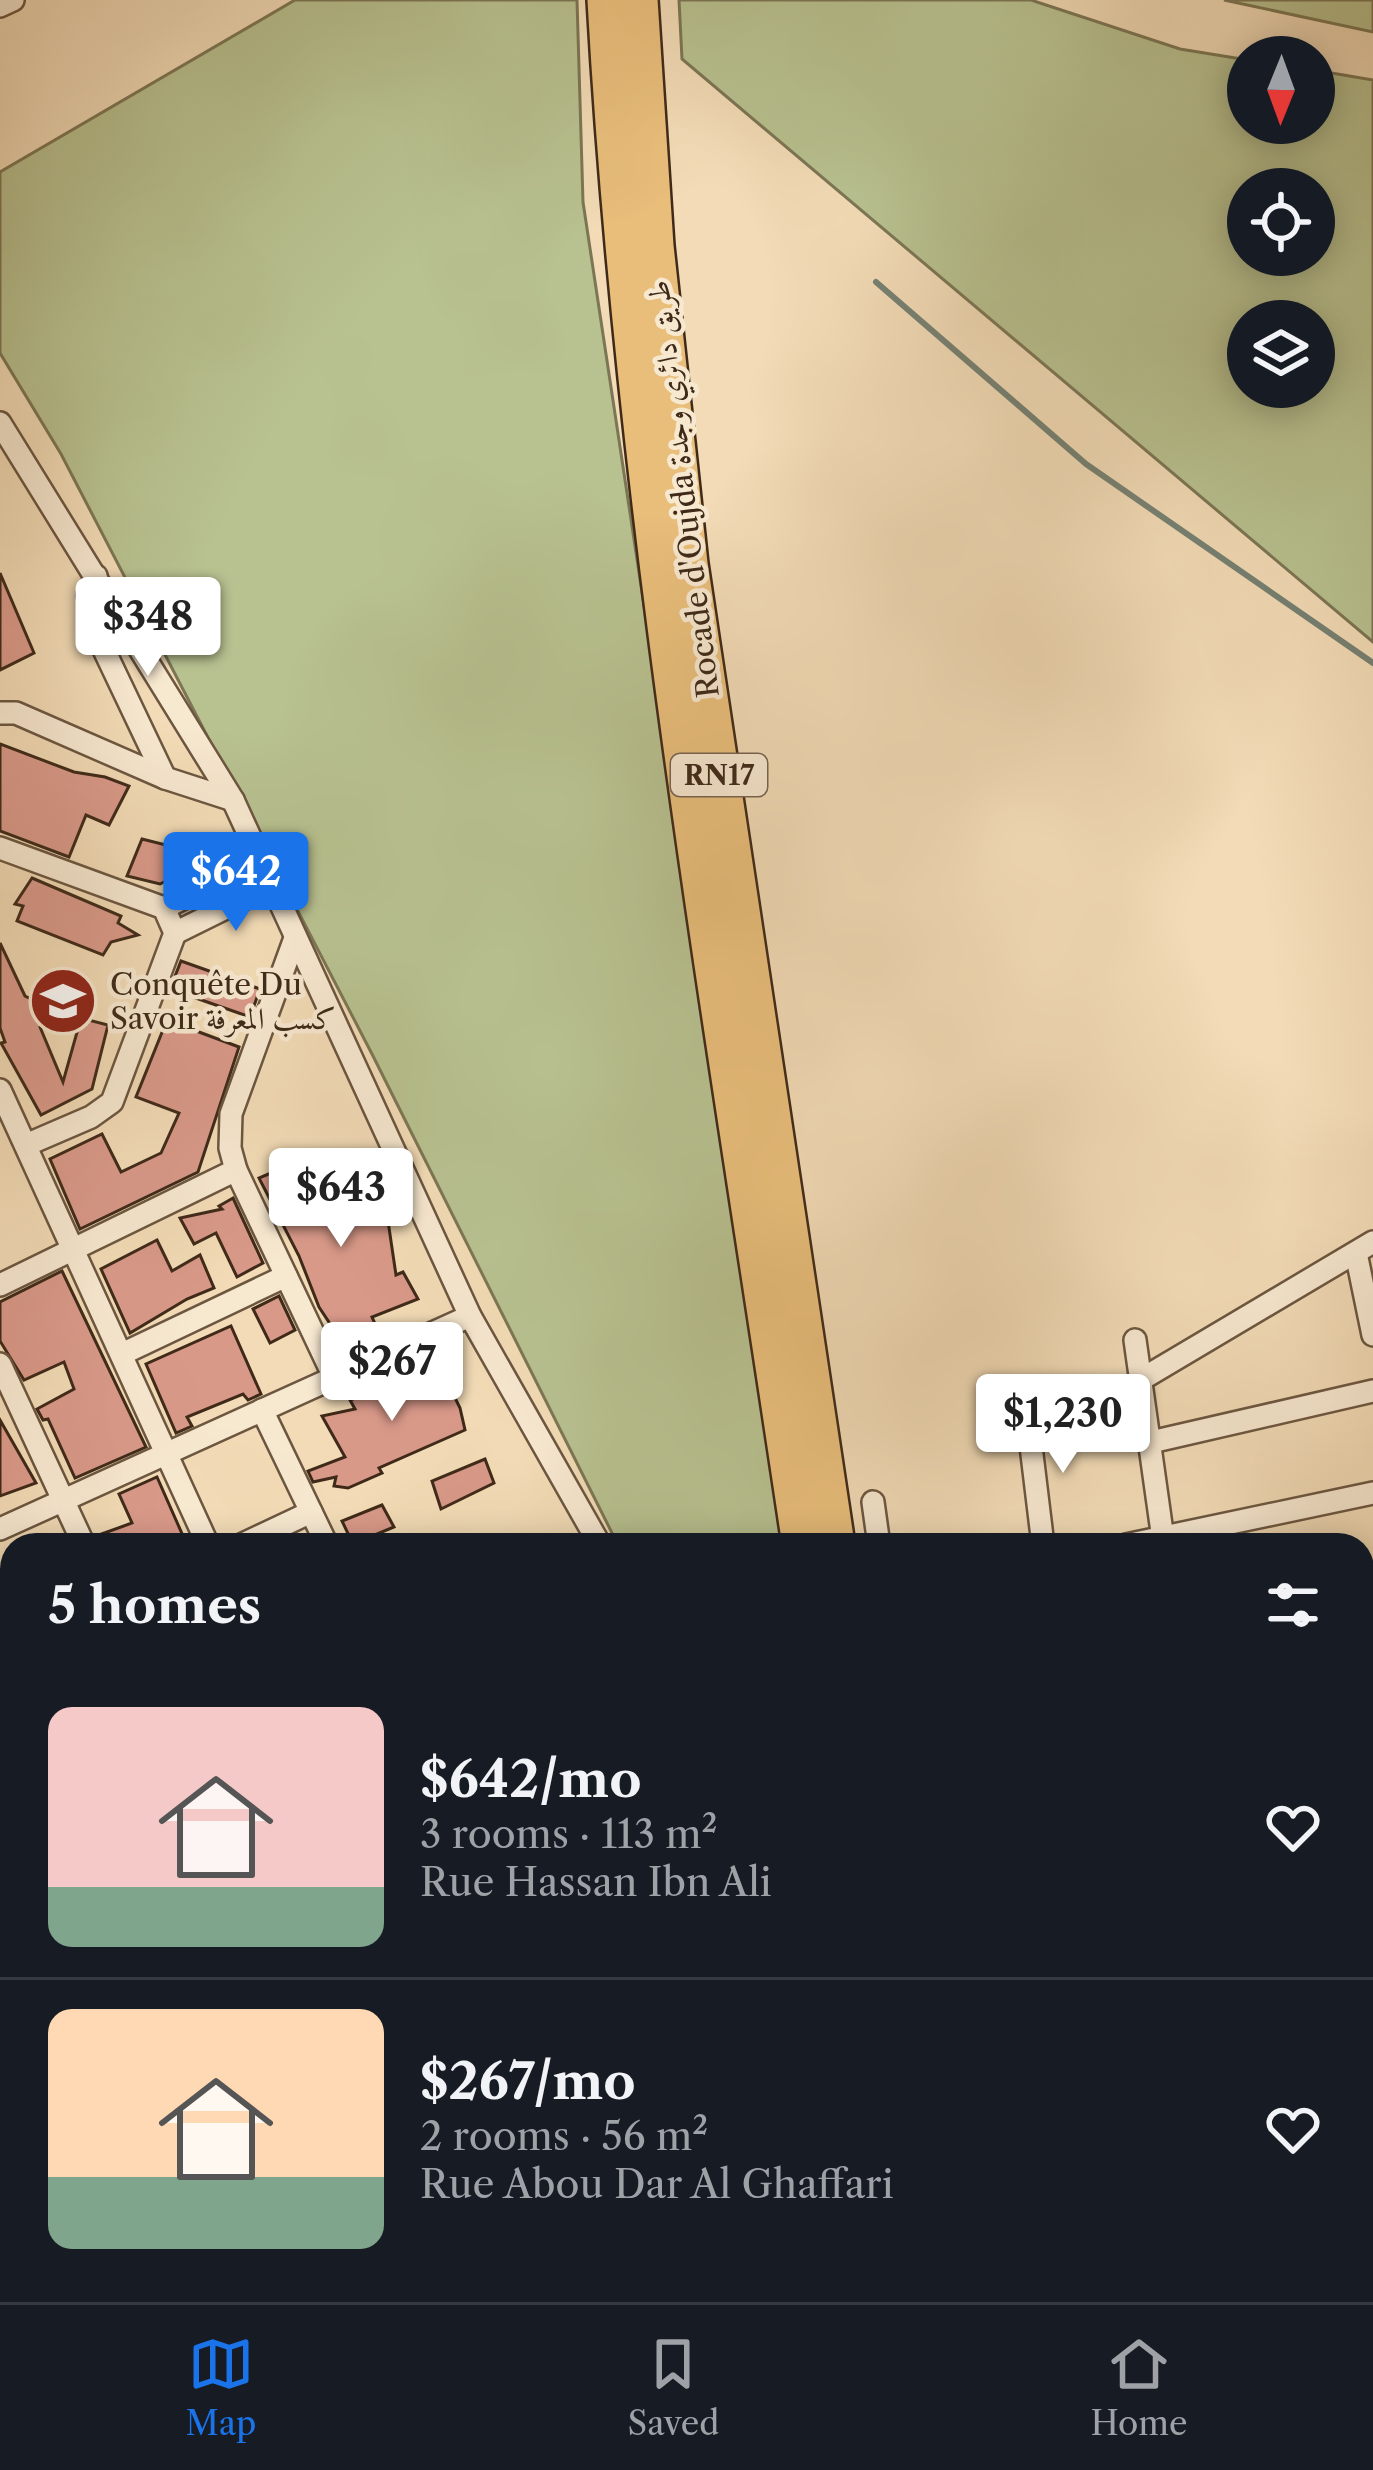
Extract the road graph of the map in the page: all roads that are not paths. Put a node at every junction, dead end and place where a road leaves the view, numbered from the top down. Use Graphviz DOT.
graph roads {
  1 [pos="13,0"];
  2 [pos="607,0"];
  3 [pos="638,0"];
  4 [pos="0,6"];
  5 [pos="0,423"];
  6 [pos="7,452"];
  7 [pos="96,576"];
  8 [pos="0,712"];
  9 [pos="166,778"];
  10 [pos="233,800"];
  11 [pos="0,848"];
  12 [pos="260,860"];
  13 [pos="272,885"];
  14 [pos="164,908"];
  15 [pos="175,933"];
  16 [pos="295,938"];
  17 [pos="0,1090"];
  18 [pos="26,1145"];
  19 [pos="236,1170"];
  20 [pos="1364,1248"];
  21 [pos="73,1251"];
  22 [pos="286,1276"];
  23 [pos="0,1285"];
  24 [pos="470,1316"];
  25 [pos="1373,1335"];
  26 [pos="1135,1340"];
  27 [pos="122,1354"];
  28 [pos="0,1364"];
  29 [pos="334,1377"];
  30 [pos="1142,1379"];
  31 [pos="1373,1391"];
  32 [pos="262,1410"];
  33 [pos="1027,1413"];
  34 [pos="1151,1442"];
  35 [pos="166,1453"];
  36 [pos="1373,1493"];
  37 [pos="64,1502"];
  38 [pos="873,1502"];
  39 [pos="311,1512"];
  40 [pos="0,1529"];
  41 [pos="78,1533"];
  42 [pos="203,1533"];
  43 [pos="266,1533"];
  44 [pos="321,1533"];
  45 [pos="593,1533"];
  46 [pos="800,1533"];
  47 [pos="833,1533"];
  48 [pos="877,1533"];
  49 [pos="1041,1533"];
  50 [pos="1162,1533"];
  51 [pos="1190,1533"];
  1 -- 4 [label="street"];
  2 -- 46 [label="highway, Rocade d'Oujda طريق دائري وجدة / RN17"];
  3 -- 47 [label="highway, Rocade d'Oujda طريق دائري وجدة / RN17"];
  5 -- 6 [label="street"];
  6 -- 7 [label="street"];
  7 -- 9 [label="street"];
  7 -- 10 [label="street"];
  8 -- 9 [label="street"];
  9 -- 10 [label="street"];
  10 -- 12 [label="street"];
  11 -- 14 [label="street"];
  12 -- 13 [label="street"];
  12 -- 14 [label="street"];
  13 -- 15 [label="street"];
  13 -- 16 [label="street"];
  14 -- 15 [label="street"];
  15 -- 18 [label="street"];
  16 -- 19 [label="street"];
  16 -- 24 [label="street"];
  17 -- 18 [label="street"];
  18 -- 21 [label="street"];
  19 -- 21 [label="street"];
  19 -- 22 [label="street"];
  20 -- 25 [label="street"];
  20 -- 30 [label="street"];
  21 -- 23 [label="street"];
  21 -- 27 [label="street"];
  22 -- 27 [label="street"];
  22 -- 29 [label="street"];
  24 -- 29 [label="street"];
  24 -- 45 [label="street"];
  26 -- 30 [label="street"];
  27 -- 35 [label="street"];
  28 -- 37 [label="street"];
  29 -- 32 [label="street"];
  30 -- 34 [label="street"];
  31 -- 34 [label="street"];
  32 -- 35 [label="street"];
  32 -- 39 [label="street"];
  33 -- 49 [label="street"];
  34 -- 50 [label="street"];
  35 -- 37 [label="street"];
  35 -- 42 [label="street"];
  36 -- 51 [label="street"];
  37 -- 40 [label="street"];
  37 -- 41 [label="street"];
  38 -- 48 [label="street"];
  39 -- 43 [label="street"];
  39 -- 44 [label="street"];
}
